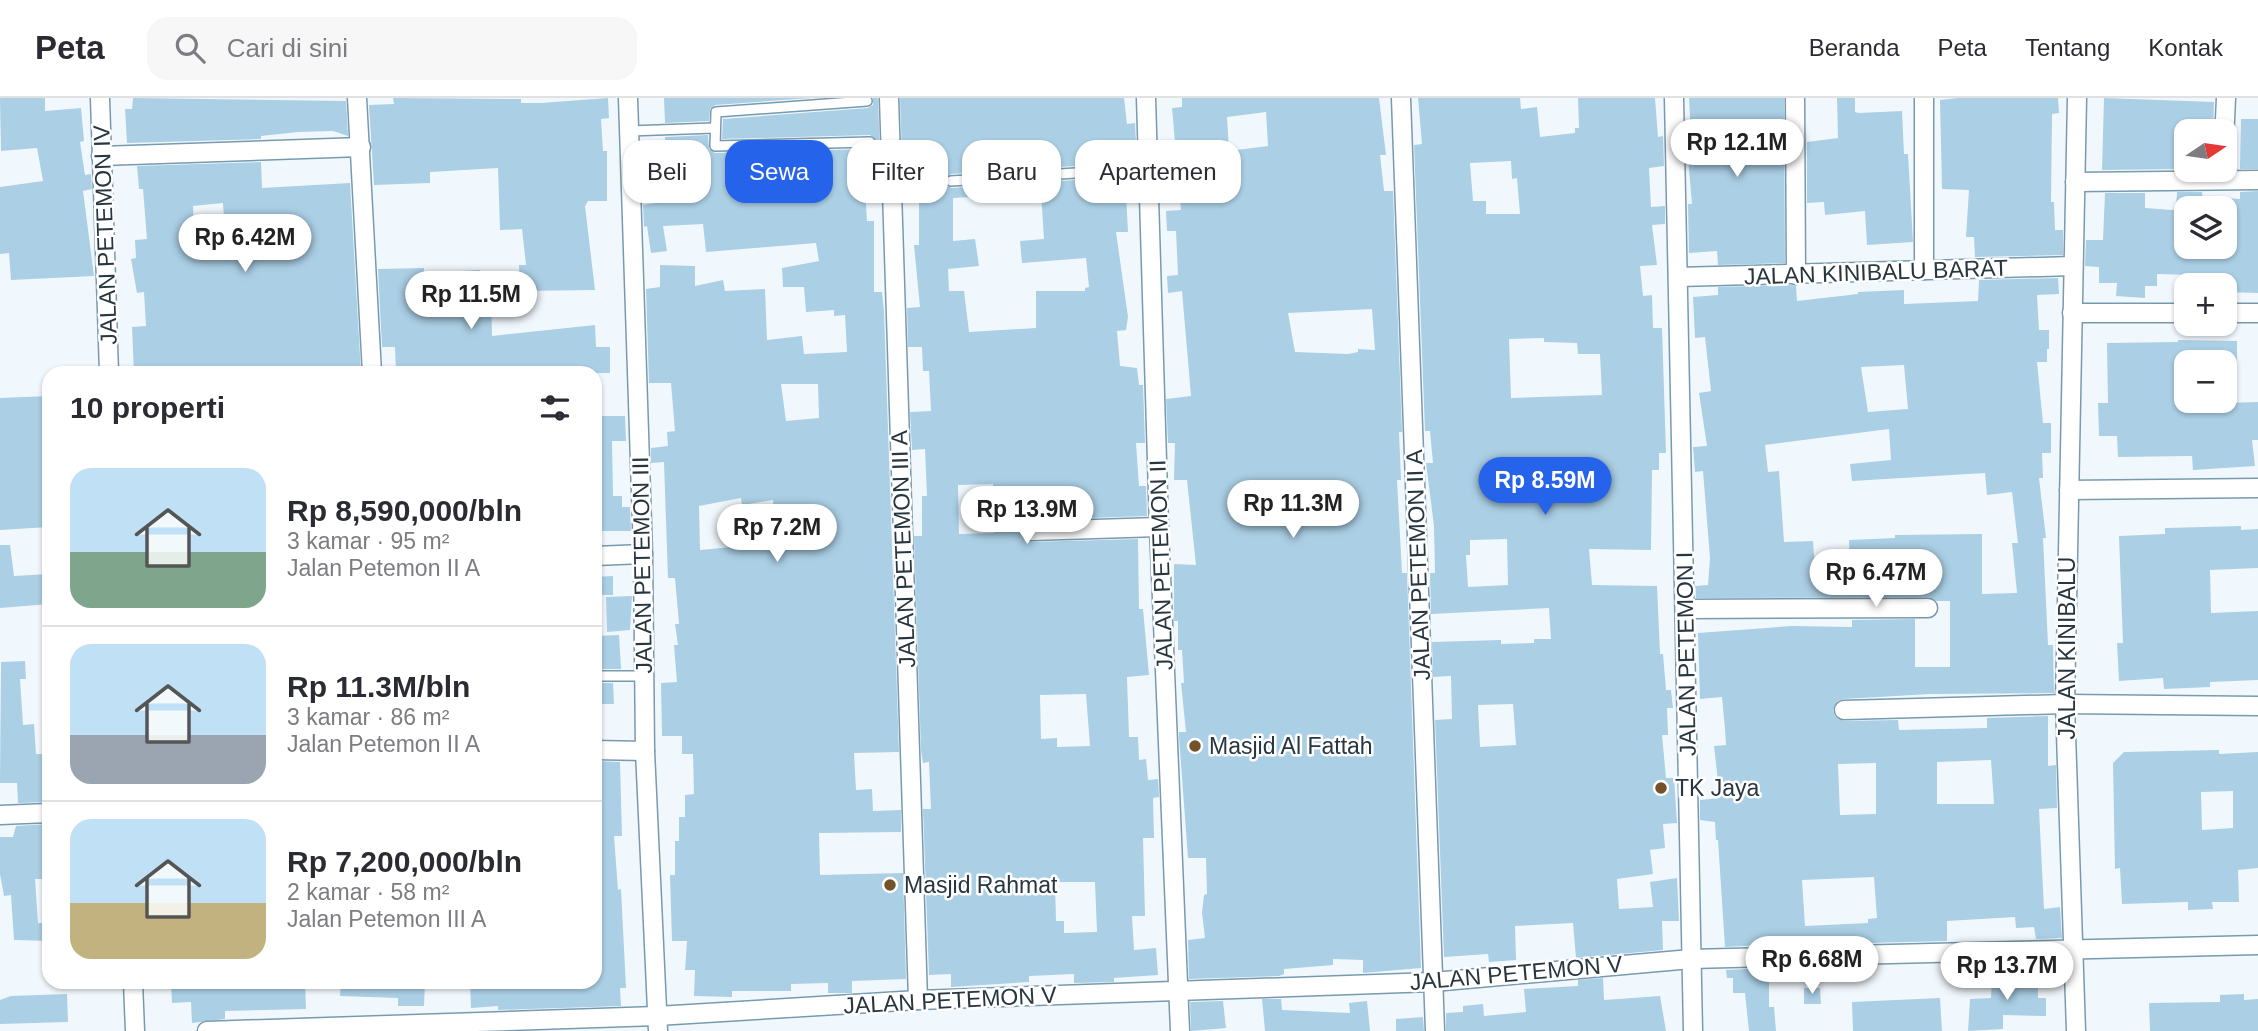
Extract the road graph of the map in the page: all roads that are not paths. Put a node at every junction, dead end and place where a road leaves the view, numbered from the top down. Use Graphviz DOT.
graph roads {
  1 [pos="100,98"];
  2 [pos="358,98"];
  3 [pos="628,98"];
  4 [pos="889,98"];
  5 [pos="1146,98"];
  6 [pos="1401,98"];
  7 [pos="1674,98"];
  8 [pos="1795,98"];
  9 [pos="1924,98"];
  10 [pos="2077,98"];
  11 [pos="2226,98"];
  12 [pos="867,102"];
  13 [pos="2225,119"];
  14 [pos="714,128"];
  15 [pos="629,131"];
  16 [pos="1148,140"];
  17 [pos="847,143"];
  18 [pos="361,147"];
  19 [pos="101,156"];
  20 [pos="1075,174"];
  21 [pos="2174,177"];
  22 [pos="2237,177"];
  23 [pos="2258,180"];
  24 [pos="951,181"];
  25 [pos="2075,182"];
  26 [pos="1151,203"];
  27 [pos="2073,266"];
  28 [pos="1924,270"];
  29 [pos="1796,275"];
  30 [pos="1678,277"];
  31 [pos="2072,313"];
  32 [pos="2174,313"];
  33 [pos="2237,313"];
  34 [pos="2258,313"];
  35 [pos="110,366"];
  36 [pos="372,366"];
  37 [pos="2258,488"];
  38 [pos="2069,490"];
  39 [pos="1159,527"];
  40 [pos="1031,531"];
  41 [pos="643,554"];
  42 [pos="602,556"];
  43 [pos="1928,608"];
  44 [pos="1685,609"];
  45 [pos="602,676"];
  46 [pos="645,676"];
  47 [pos="2065,704"];
  48 [pos="2258,706"];
  49 [pos="1844,710"];
  50 [pos="602,750"];
  51 [pos="645,751"];
  52 [pos="42,813"];
  53 [pos="0,815"];
  54 [pos="2258,945"];
  55 [pos="2075,948"];
  56 [pos="1691,959"];
  57 [pos="1433,982"];
  58 [pos="134,989"];
  59 [pos="1178,991"];
  60 [pos="918,1000"];
  61 [pos="658,1024"];
  62 [pos="238,1030"];
  63 [pos="135,1031"];
  64 [pos="207,1031"];
  65 [pos="1180,1031"];
  66 [pos="1435,1031"];
  67 [pos="1693,1031"];
  68 [pos="2076,1031"];
  1 -- 19 [label="street, JALAN PETEMON IV"];
  2 -- 18 [label="street"];
  3 -- 15 [label="street, JALAN PETEMON III"];
  4 -- 60 [label="street, JALAN PETEMON III A"];
  5 -- 16 [label="street, JALAN PETEMON II"];
  6 -- 57 [label="street, JALAN PETEMON II A"];
  7 -- 30 [label="street, JALAN PETEMON I"];
  8 -- 29 [label="street"];
  9 -- 28 [label="street"];
  10 -- 25 [label="street, JALAN KINIBALU"];
  11 -- 13 [label="street"];
  12 -- 14 [label="lane"];
  14 -- 15 [label="lane"];
  14 -- 17 [label="lane"];
  15 -- 41 [label="street, JALAN PETEMON III"];
  18 -- 19 [label="street"];
  18 -- 36 [label="street"];
  19 -- 35 [label="street, JALAN PETEMON IV"];
  20 -- 24 [label="lane"];
  21 -- 25 [label="street"];
  22 -- 23 [label="street"];
  25 -- 27 [label="street, JALAN KINIBALU"];
  26 -- 39 [label="street, JALAN PETEMON II"];
  27 -- 28 [label="street, JALAN KINIBALU BARAT"];
  27 -- 31 [label="street, JALAN KINIBALU"];
  28 -- 29 [label="street, JALAN KINIBALU BARAT"];
  29 -- 30 [label="street, JALAN KINIBALU BARAT"];
  30 -- 44 [label="street, JALAN PETEMON I"];
  31 -- 32 [label="street"];
  31 -- 38 [label="street, JALAN KINIBALU"];
  33 -- 34 [label="street"];
  37 -- 38 [label="street"];
  38 -- 47 [label="street, JALAN KINIBALU"];
  39 -- 40 [label="street"];
  39 -- 59 [label="street, JALAN PETEMON II"];
  41 -- 42 [label="street"];
  41 -- 46 [label="street, JALAN PETEMON III"];
  43 -- 44 [label="street"];
  44 -- 56 [label="street, JALAN PETEMON I"];
  45 -- 46 [label="lane"];
  46 -- 51 [label="street, JALAN PETEMON III"];
  47 -- 48 [label="street"];
  47 -- 49 [label="street"];
  47 -- 55 [label="street, JALAN KINIBALU"];
  50 -- 51 [label="street"];
  51 -- 61 [label="street, JALAN PETEMON III"];
  52 -- 53 [label="street"];
  54 -- 55 [label="street, JALAN PETEMON V"];
  55 -- 56 [label="street, JALAN PETEMON V"];
  55 -- 68 [label="street, JALAN KINIBALU"];
  56 -- 57 [label="street, JALAN PETEMON V"];
  56 -- 67 [label="street, JALAN PETEMON I"];
  57 -- 59 [label="street, JALAN PETEMON V"];
  57 -- 66 [label="street, JALAN PETEMON II A"];
  58 -- 63 [label="street"];
  59 -- 60 [label="street, JALAN PETEMON V"];
  59 -- 65 [label="street, JALAN PETEMON II"];
  60 -- 61 [label="street, JALAN PETEMON V"];
  61 -- 62 [label="street, JALAN PETEMON V"];
  62 -- 64 [label="street, JALAN PETEMON V"];
}
